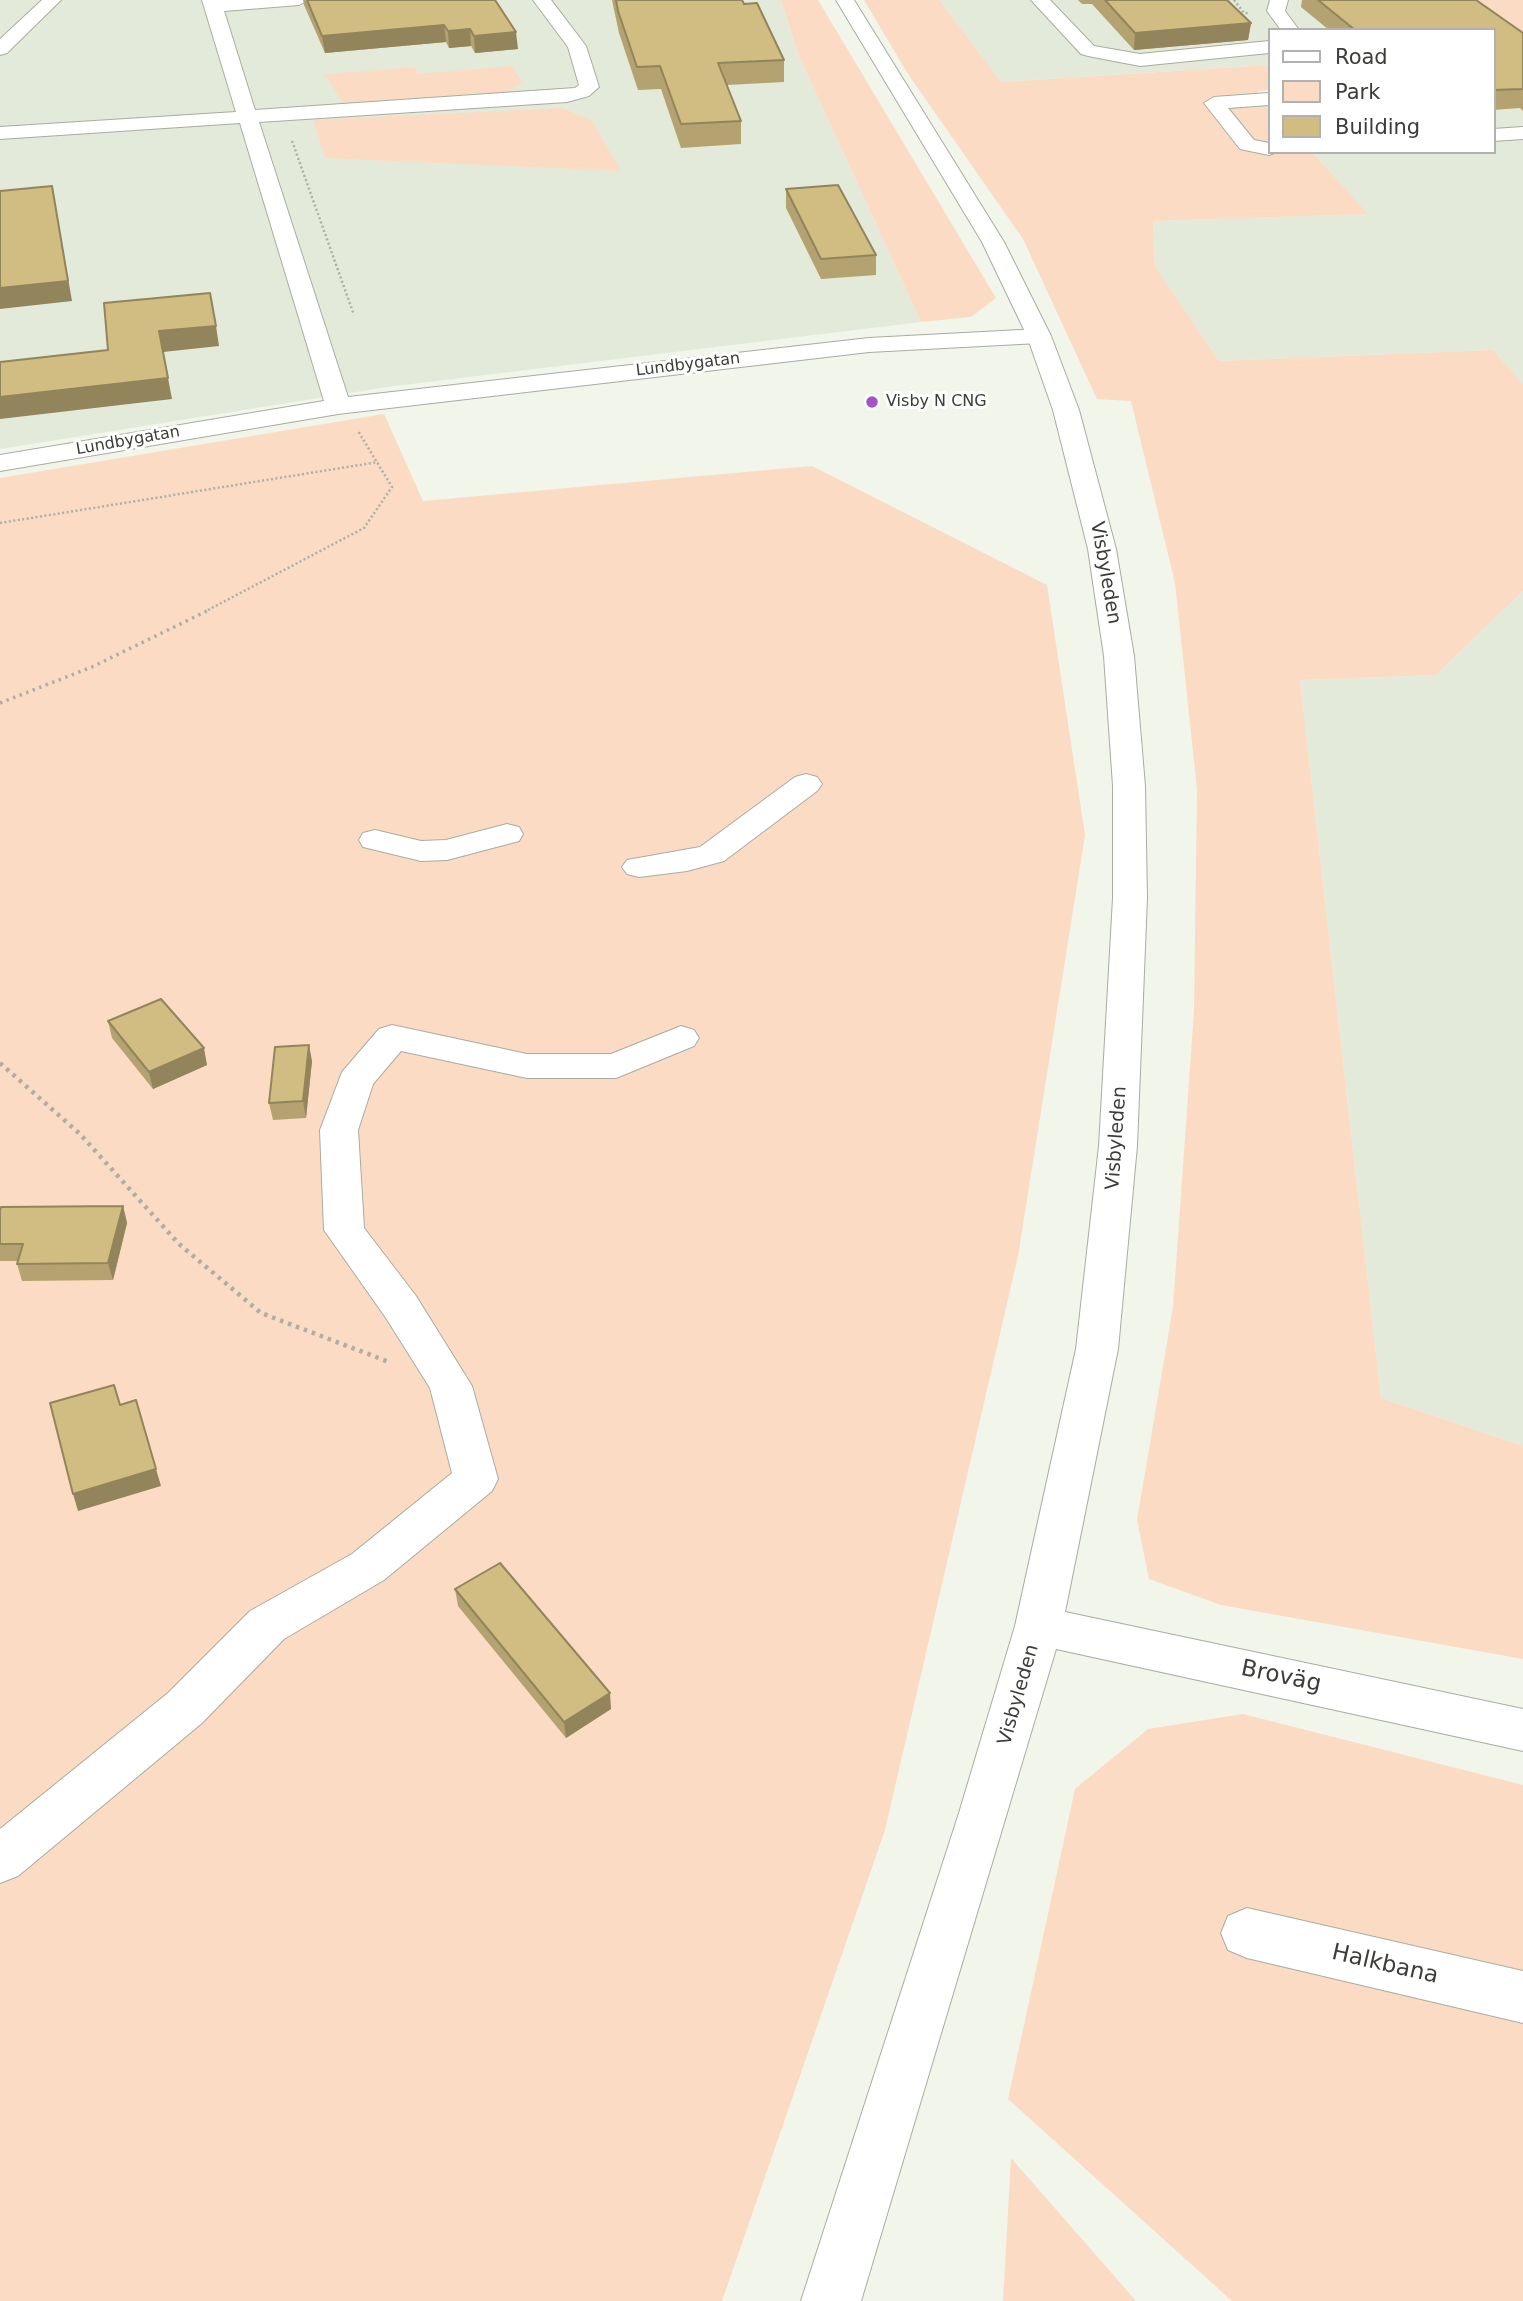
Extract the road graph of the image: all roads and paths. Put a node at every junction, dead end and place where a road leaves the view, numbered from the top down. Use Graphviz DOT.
graph roads {
  1 [pos="52,0"];
  2 [pos="299,0"];
  3 [pos="542,0"];
  4 [pos="845,0"];
  5 [pos="1040,0"];
  6 [pos="1279,0"];
  7 [pos="212,4"];
  8 [pos="1289,28"];
  9 [pos="1268,47"];
  10 [pos="0,49"];
  11 [pos="1268,100"];
  12 [pos="1502,111"];
  13 [pos="282,114"];
  14 [pos="246,117"];
  15 [pos="1523,131"];
  16 [pos="0,133"];
  17 [pos="1495,135"];
  18 [pos="1268,149"];
  19 [pos="354,315"];
  20 [pos="1039,336"];
  21 [pos="338,406"];
  22 [pos="378,462"];
  23 [pos="0,463"];
  24 [pos="0,523"];
  25 [pos="0,703"];
  26 [pos="806,784"];
  27 [pos="507,834"];
  28 [pos="375,840"];
  29 [pos="639,867"];
  30 [pos="681,1038"];
  31 [pos="0,1063"];
  32 [pos="451,1386"];
  33 [pos="1039,1626"];
  34 [pos="1523,1730"];
  35 [pos="0,1860"];
  36 [pos="1247,1933"];
  37 [pos="1523,1997"];
  38 [pos="831,2301"];
  1 -- 10 [label="street"];
  2 -- 7 [label="street"];
  3 -- 13 [label="street"];
  4 -- 20 [label="street, Visbyleden"];
  5 -- 9 [label="street"];
  6 -- 8 [label="street"];
  7 -- 14 [label="street"];
  11 -- 18 [label="street"];
  12 -- 15 [label="street"];
  13 -- 14 [label="street"];
  13 -- 19 [label="path"];
  14 -- 16 [label="street"];
  14 -- 21 [label="street"];
  15 -- 17 [label="street"];
  20 -- 21 [label="street, Lundbygatan"];
  20 -- 33 [label="street, Visbyleden"];
  21 -- 22 [label="path"];
  21 -- 23 [label="street, Lundbygatan"];
  22 -- 24 [label="path"];
  22 -- 25 [label="path"];
  26 -- 29 [label="street"];
  27 -- 28 [label="street"];
  30 -- 32 [label="street"];
  31 -- 32 [label="path"];
  32 -- 35 [label="street"];
  33 -- 34 [label="street, Broväg"];
  33 -- 38 [label="street, Visbyleden"];
  36 -- 37 [label="street, Halkbana"];
}
